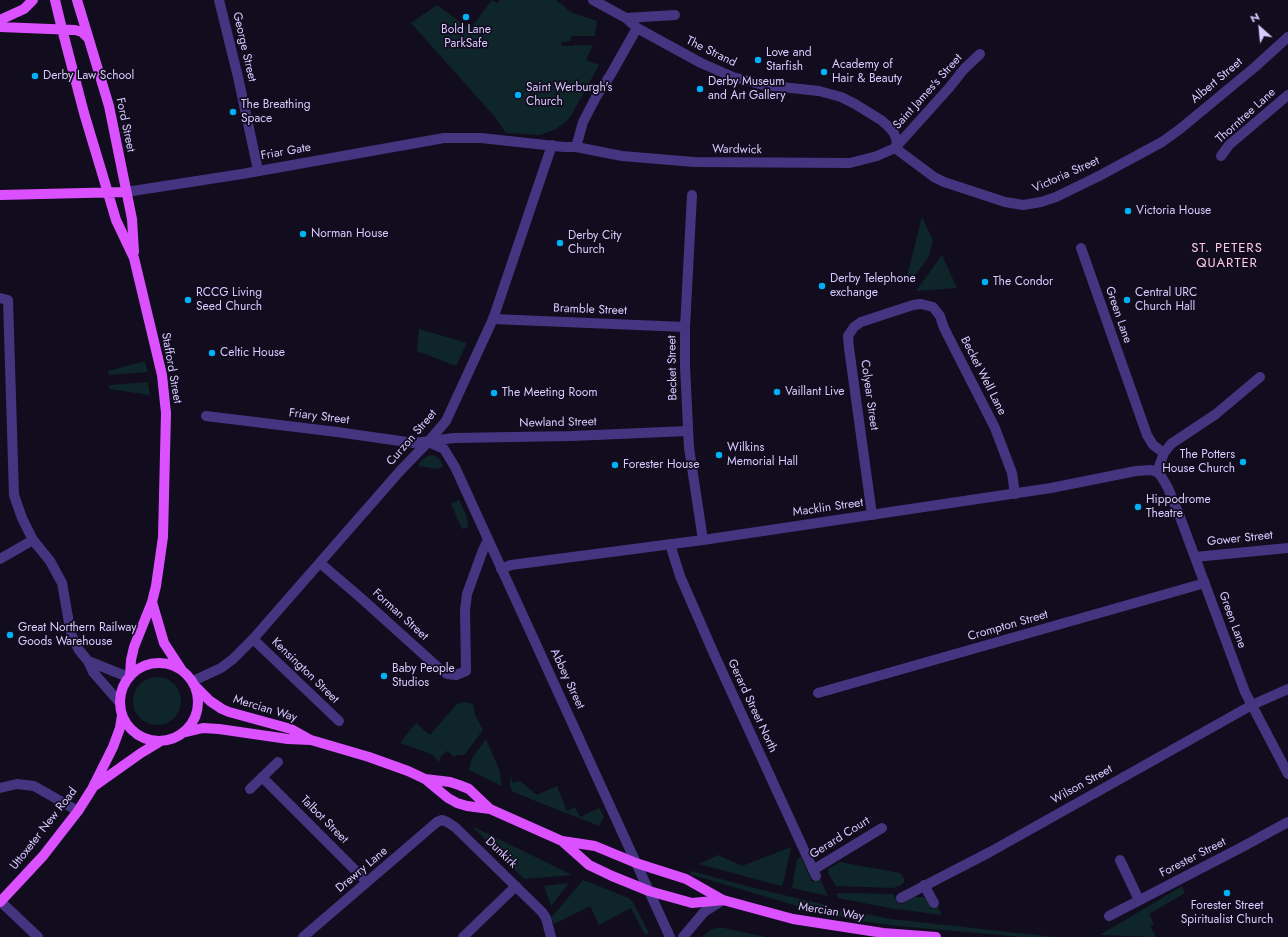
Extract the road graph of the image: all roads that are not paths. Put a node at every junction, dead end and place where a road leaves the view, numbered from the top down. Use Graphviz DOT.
graph roads {
  1 [pos="33,0"];
  2 [pos="55,0"];
  3 [pos="77,0"];
  4 [pos="219,0"];
  5 [pos="593,0"];
  6 [pos="675,15"];
  7 [pos="626,18"];
  8 [pos="0,20"];
  9 [pos="0,27"];
  10 [pos="637,28"];
  11 [pos="62,29"];
  12 [pos="1288,37"];
  13 [pos="88,38"];
  14 [pos="980,54"];
  15 [pos="1288,95"];
  16 [pos="1180,129"];
  17 [pos="552,145"];
  18 [pos="576,147"];
  19 [pos="895,148"];
  20 [pos="1221,156"];
  21 [pos="258,170"];
  22 [pos="108,192"];
  23 [pos="126,192"];
  24 [pos="692,194"];
  25 [pos="0,195"];
  26 [pos="1081,248"];
  27 [pos="134,258"];
  28 [pos="4,299"];
  29 [pos="898,310"];
  30 [pos="493,318"];
  31 [pos="685,327"];
  32 [pos="1260,377"];
  33 [pos="206,416"];
  34 [pos="688,431"];
  35 [pos="428,442"];
  36 [pos="1164,454"];
  37 [pos="1157,472"];
  38 [pos="1015,494"];
  39 [pos="872,515"];
  40 [pos="33,540"];
  41 [pos="488,540"];
  42 [pos="703,540"];
  43 [pos="670,544"];
  44 [pos="1288,548"];
  45 [pos="1195,557"];
  46 [pos="0,559"];
  47 [pos="320,563"];
  48 [pos="501,569"];
  49 [pos="1205,583"];
  50 [pos="152,602"];
  51 [pos="253,639"];
  52 [pos="88,661"];
  53 [pos="182,671"];
  54 [pos="129,676"];
  55 [pos="194,684"];
  56 [pos="1288,689"];
  57 [pos="818,693"];
  58 [pos="120,703"];
  59 [pos="1252,705"];
  60 [pos="122,715"];
  61 [pos="339,721"];
  62 [pos="182,733"];
  63 [pos="311,740"];
  64 [pos="161,741"];
  65 [pos="278,762"];
  66 [pos="1288,774"];
  67 [pos="262,777"];
  68 [pos="426,779"];
  69 [pos="0,788"];
  70 [pos="92,788"];
  71 [pos="250,789"];
  72 [pos="490,808"];
  73 [pos="78,811"];
  74 [pos="437,822"];
  75 [pos="1288,822"];
  76 [pos="882,828"];
  77 [pos="562,841"];
  78 [pos="1120,860"];
  79 [pos="636,863"];
  80 [pos="814,873"];
  81 [pos="367,882"];
  82 [pos="516,886"];
  83 [pos="924,886"];
  84 [pos="649,891"];
  85 [pos="901,898"];
  86 [pos="723,900"];
  87 [pos="1139,900"];
  88 [pos="0,902"];
  89 [pos="934,903"];
  90 [pos="1109,916"];
  91 [pos="38,937"];
  92 [pos="304,937"];
  93 [pos="464,937"];
  94 [pos="551,937"];
  95 [pos="670,937"];
  96 [pos="684,937"];
  97 [pos="936,937"];
  1 -- 8 [label="main road"];
  2 -- 11 [label="main road"];
  3 -- 13 [label="main road, Ford Street"];
  4 -- 21 [label="street, George Street"];
  5 -- 7 [label="street, The Strand"];
  6 -- 7 [label="street"];
  7 -- 10 [label="street, The Strand"];
  9 -- 11 [label="main road"];
  10 -- 18 [label="street"];
  10 -- 19 [label="street, The Strand"];
  11 -- 13 [label="main road"];
  11 -- 22 [label="main road"];
  12 -- 16 [label="street, Albert Street"];
  13 -- 23 [label="main road, Ford Street"];
  14 -- 19 [label="street, Saint James's Street"];
  15 -- 20 [label="street, Thorntree Lane"];
  16 -- 19 [label="street, Victoria Street"];
  17 -- 18 [label="street, Friar Gate"];
  17 -- 21 [label="street, Friar Gate"];
  17 -- 30 [label="street, Curzon Street"];
  18 -- 19 [label="street, Wardwick"];
  21 -- 23 [label="street, Friar Gate"];
  22 -- 23 [label="main road, Friar Gate"];
  22 -- 25 [label="main road, Friar Gate"];
  22 -- 27 [label="main road, Stafford Street"];
  23 -- 27 [label="main road, Ford Street"];
  24 -- 31 [label="street, Becket Street"];
  26 -- 36 [label="street, Green Lane"];
  27 -- 50 [label="main road, Stafford Street"];
  28 -- 40 [label="street"];
  29 -- 38 [label="street, Becket Well Lane"];
  29 -- 39 [label="street, Colyear Street"];
  30 -- 31 [label="street, Bramble Street"];
  30 -- 35 [label="street, Curzon Street"];
  31 -- 34 [label="street, Becket Street"];
  32 -- 36 [label="street"];
  33 -- 35 [label="street, Friary Street"];
  34 -- 35 [label="street, Newland Street"];
  34 -- 42 [label="street, Becket Street"];
  35 -- 41 [label="street, Abbey Street"];
  35 -- 47 [label="street, Curzon Street"];
  36 -- 37 [label="street"];
  37 -- 38 [label="street, Macklin Street"];
  37 -- 45 [label="street, Green Lane"];
  38 -- 39 [label="street, Macklin Street"];
  39 -- 42 [label="street, Macklin Street"];
  40 -- 46 [label="street"];
  40 -- 52 [label="street"];
  41 -- 47 [label="street, Forman Street"];
  41 -- 48 [label="street, Abbey Street"];
  42 -- 43 [label="street, Macklin Street"];
  43 -- 48 [label="street, Macklin Street"];
  43 -- 80 [label="street, Gerard Street North"];
  44 -- 45 [label="street, Gower Street"];
  45 -- 49 [label="street, Green Lane"];
  47 -- 51 [label="street, Curzon Street"];
  48 -- 79 [label="street, Abbey Street"];
  49 -- 57 [label="street, Crompton Street"];
  49 -- 59 [label="street, Green Lane"];
  50 -- 53 [label="main road, Stafford Street"];
  50 -- 54 [label="main road, Stafford Street"];
  51 -- 55 [label="street, Curzon Street"];
  51 -- 61 [label="street, Kensington Street"];
  52 -- 54 [label="street"];
  52 -- 58 [label="street"];
  53 -- 54 [label="main road"];
  53 -- 55 [label="main road"];
  54 -- 58 [label="main road"];
  55 -- 62 [label="main road"];
  55 -- 63 [label="main road, Mercian Way"];
  56 -- 59 [label="street, Wilson Street"];
  58 -- 60 [label="main road"];
  59 -- 66 [label="street, Green Lane"];
  59 -- 83 [label="street, Wilson Street"];
  60 -- 64 [label="main road"];
  60 -- 70 [label="main road, Uttoxeter New Road"];
  62 -- 63 [label="main road, Mercian Way"];
  62 -- 64 [label="main road"];
  63 -- 68 [label="main road, Mercian Way"];
  64 -- 70 [label="main road, Uttoxeter New Road"];
  65 -- 67 [label="street"];
  67 -- 71 [label="street"];
  67 -- 81 [label="street, Talbot Street"];
  68 -- 72 [label="main road, Mercian Way"];
  68 -- 72 [label="main road, Mercian Way"];
  69 -- 73 [label="street"];
  70 -- 73 [label="main road, Uttoxeter New Road"];
  72 -- 77 [label="main road, Mercian Way"];
  73 -- 88 [label="main road, Uttoxeter New Road"];
  74 -- 81 [label="street, Drewry Lane"];
  74 -- 82 [label="street, Dunkirk"];
  75 -- 87 [label="street, Forester Street"];
  76 -- 80 [label="street, Gerard Court"];
  77 -- 79 [label="main road, Mercian Way"];
  77 -- 84 [label="main road, Mercian Way"];
  78 -- 87 [label="street"];
  79 -- 84 [label="street, Abbey Street"];
  79 -- 86 [label="main road, Mercian Way"];
  81 -- 92 [label="street, Drewry Lane"];
  82 -- 93 [label="street"];
  82 -- 94 [label="street, Dunkirk"];
  83 -- 85 [label="street, Wilson Street"];
  83 -- 89 [label="street"];
  84 -- 86 [label="main road, Mercian Way"];
  84 -- 95 [label="street, Abbey Street"];
  86 -- 96 [label="street"];
  86 -- 97 [label="main road, Mercian Way"];
  87 -- 90 [label="street, Forester Street"];
  88 -- 91 [label="street"];
}
